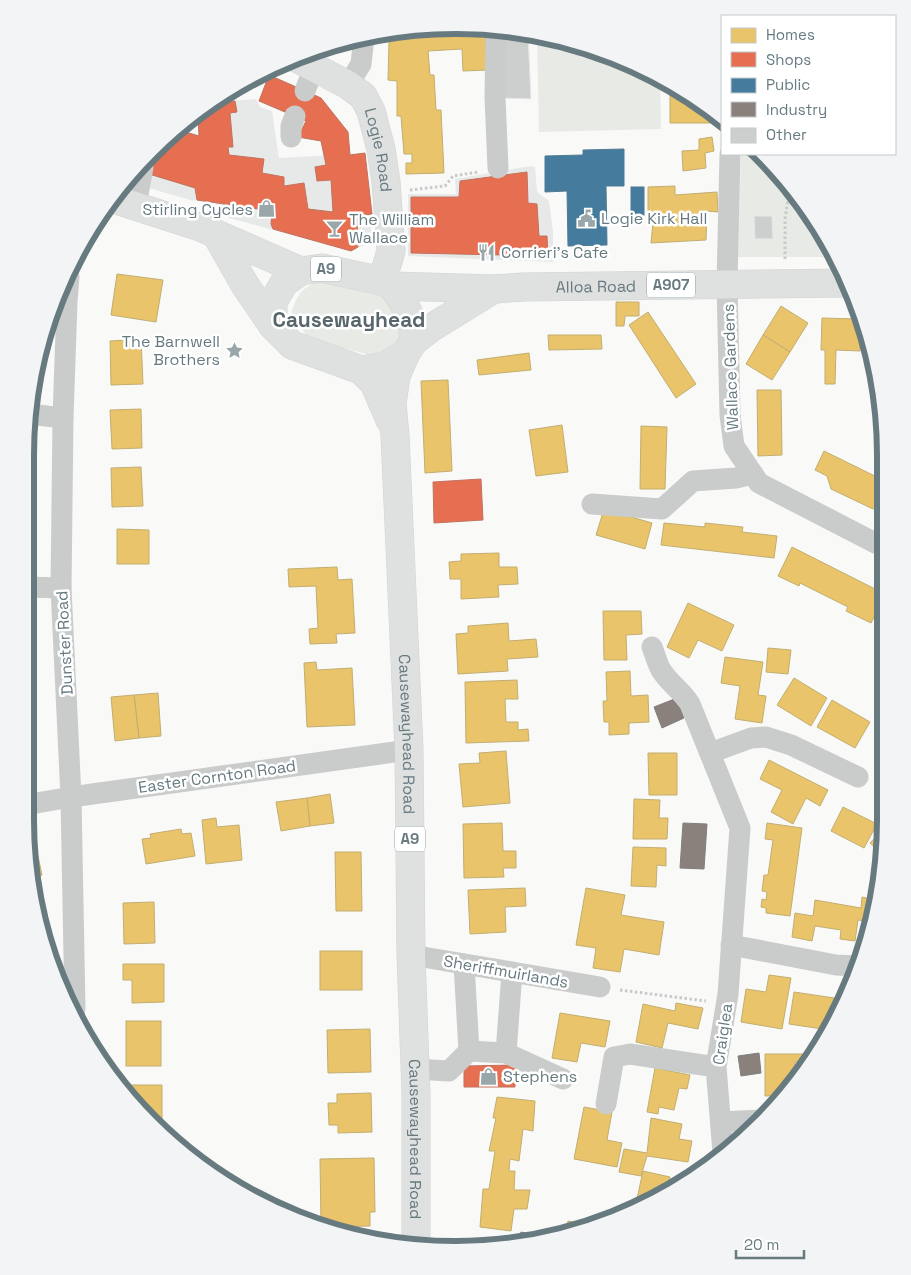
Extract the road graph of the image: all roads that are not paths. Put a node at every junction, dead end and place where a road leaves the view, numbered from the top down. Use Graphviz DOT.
graph roads {
  1 [pos="496,36"];
  2 [pos="363,44"];
  3 [pos="305,72"];
  4 [pos="348,85"];
  5 [pos="295,116"];
  6 [pos="291,138"];
  7 [pos="730,155"];
  8 [pos="498,168"];
  9 [pos="138,177"];
  10 [pos="126,203"];
  11 [pos="216,234"];
  12 [pos="301,271"];
  13 [pos="840,283"];
  14 [pos="387,284"];
  15 [pos="727,284"];
  16 [pos="68,290"];
  17 [pos="494,290"];
  18 [pos="273,326"];
  19 [pos="410,347"];
  20 [pos="361,370"];
  21 [pos="36,415"];
  22 [pos="63,418"];
  23 [pos="395,435"];
  24 [pos="752,474"];
  25 [pos="592,504"];
  26 [pos="877,544"];
  27 [pos="34,587"];
  28 [pos="62,588"];
  29 [pos="652,647"];
  30 [pos="409,750"];
  31 [pos="710,752"];
  32 [pos="858,778"];
  33 [pos="71,797"];
  34 [pos="34,803"];
  35 [pos="731,945"];
  36 [pos="411,955"];
  37 [pos="464,964"];
  38 [pos="851,966"];
  39 [pos="512,972"];
  40 [pos="600,987"];
  41 [pos="75,1001"];
  42 [pos="469,1051"];
  43 [pos="506,1053"];
  44 [pos="716,1067"];
  45 [pos="415,1069"];
  46 [pos="563,1079"];
  47 [pos="606,1104"];
  48 [pos="751,1120"];
  49 [pos="721,1122"];
  50 [pos="723,1146"];
  51 [pos="416,1239"];
  1 -- 8 [label="street"];
  2 -- 4 [label="street"];
  3 -- 4 [label="main road, Logie Road"];
  4 -- 14 [label="main road, Logie Road"];
  5 -- 6 [label="street"];
  7 -- 15 [label="street, Wallace Gardens"];
  9 -- 10 [label="street"];
  10 -- 11 [label="main road, A9"];
  11 -- 12 [label="main road, A9"];
  11 -- 18 [label="main road"];
  12 -- 14 [label="main road, A9"];
  12 -- 18 [label="main road, A9"];
  13 -- 15 [label="main road, Alloa Road / A907"];
  14 -- 17 [label="main road, Alloa Road / A907"];
  14 -- 19 [label="main road"];
  15 -- 17 [label="main road, Alloa Road / A907"];
  15 -- 24 [label="street, Wallace Gardens"];
  16 -- 22 [label="street, Dunster Road"];
  17 -- 19 [label="main road, Alloa Road / A907"];
  18 -- 20 [label="main road"];
  19 -- 20 [label="main road"];
  19 -- 23 [label="main road, Causewayhead Road / A9"];
  20 -- 23 [label="main road, Causewayhead Road / A9"];
  21 -- 22 [label="street"];
  22 -- 28 [label="street, Dunster Road"];
  23 -- 30 [label="main road, Causewayhead Road / A9"];
  24 -- 25 [label="street"];
  24 -- 26 [label="street, Wallace Gardens"];
  27 -- 28 [label="street"];
  28 -- 33 [label="street, Dunster Road"];
  29 -- 31 [label="street, Craiglea"];
  30 -- 33 [label="street, Easter Cornton Road"];
  30 -- 36 [label="main road, Causewayhead Road / A9"];
  31 -- 32 [label="street"];
  31 -- 35 [label="street, Craiglea"];
  33 -- 34 [label="street, Easter Cornton Road"];
  33 -- 41 [label="street, Dunster Road"];
  35 -- 38 [label="street"];
  35 -- 44 [label="street, Craiglea"];
  36 -- 37 [label="street, Sheriffmuirlands"];
  36 -- 45 [label="main road, Causewayhead Road / A9"];
  37 -- 39 [label="street, Sheriffmuirlands"];
  37 -- 42 [label="street"];
  39 -- 40 [label="street, Sheriffmuirlands"];
  39 -- 43 [label="street"];
  42 -- 43 [label="street"];
  42 -- 45 [label="street"];
  43 -- 46 [label="street"];
  44 -- 47 [label="street"];
  44 -- 49 [label="street, Craiglea"];
  45 -- 51 [label="main road, Causewayhead Road / A9"];
  48 -- 49 [label="street"];
  49 -- 50 [label="street, Craiglea"];
}
